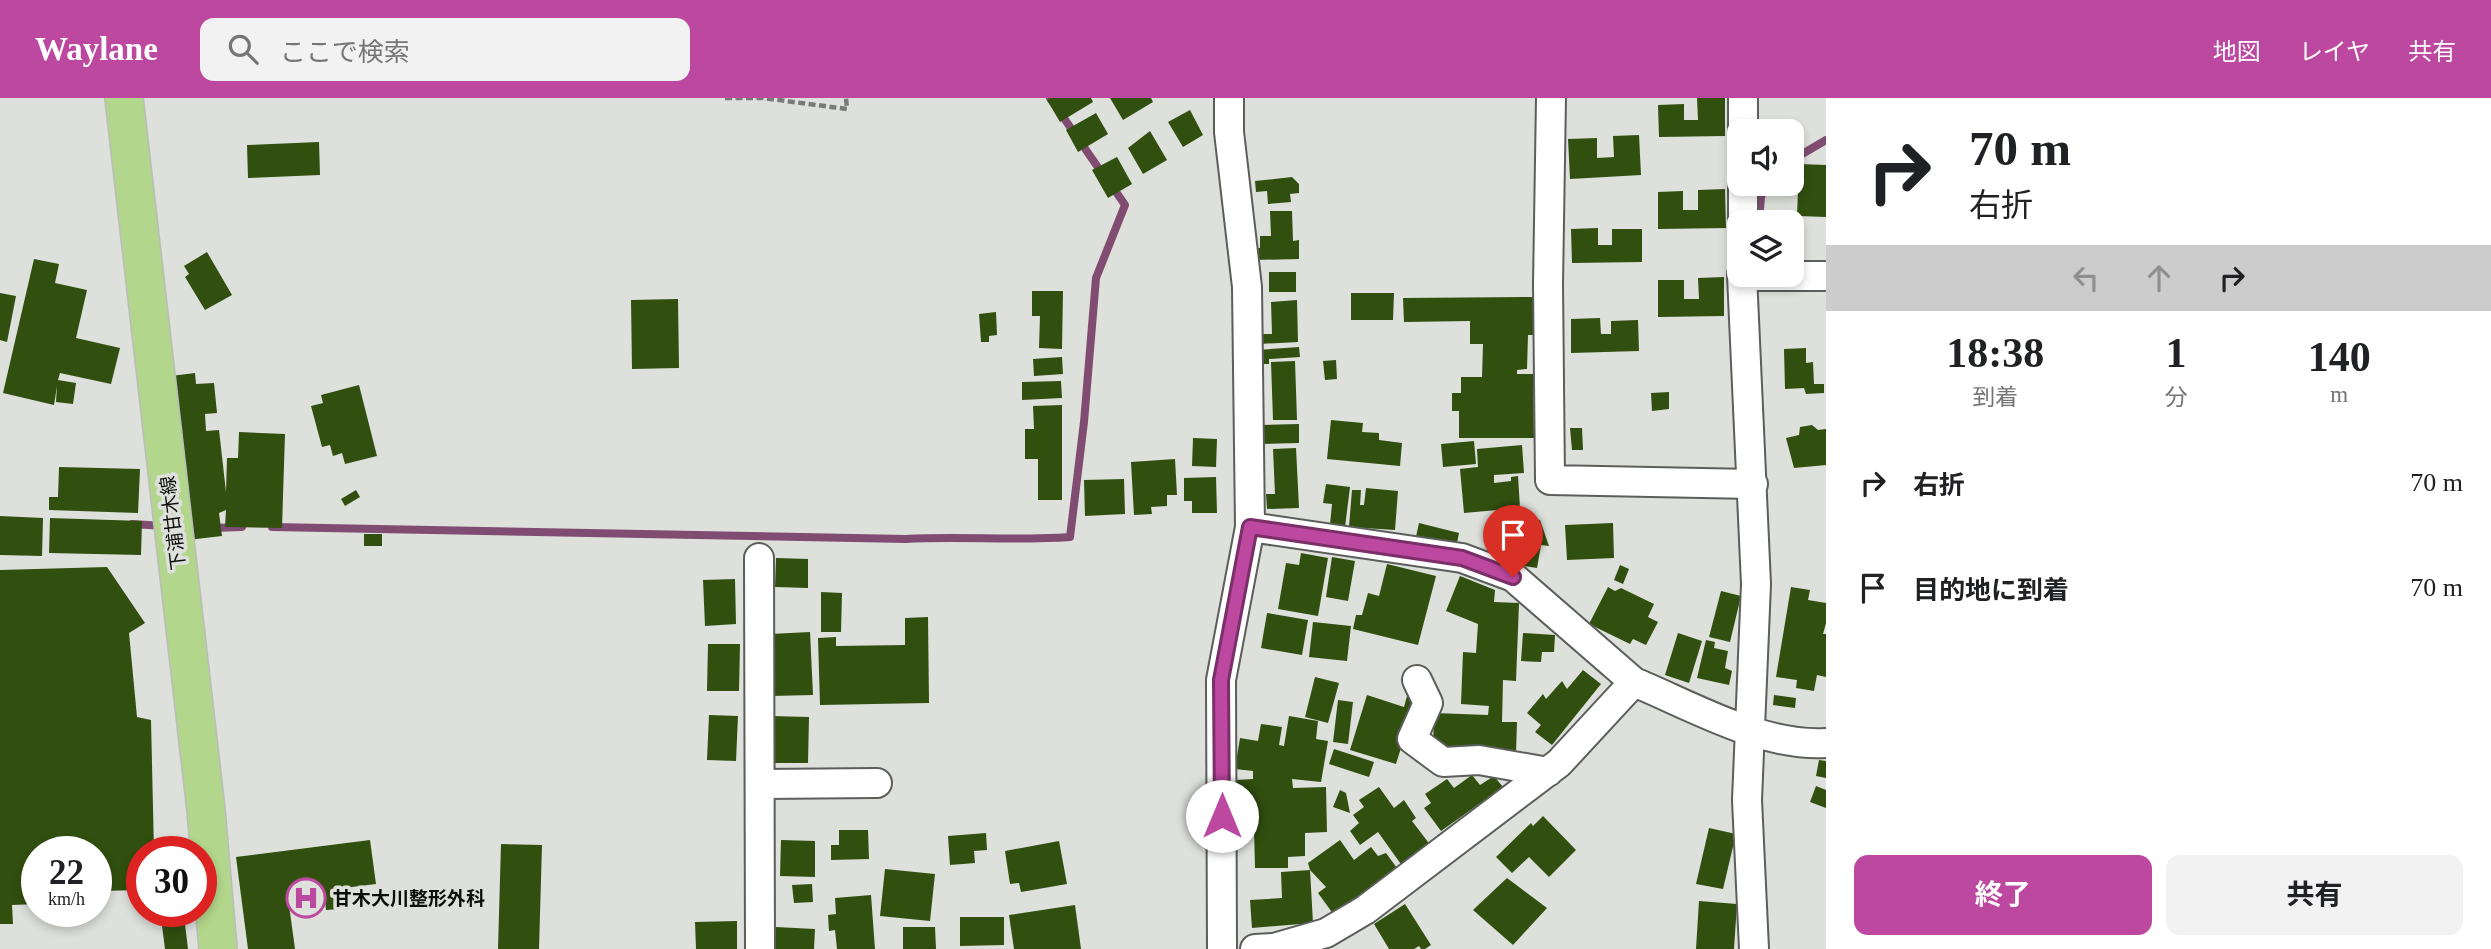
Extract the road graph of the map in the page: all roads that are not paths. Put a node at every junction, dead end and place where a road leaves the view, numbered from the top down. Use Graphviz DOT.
graph roads {
  1 [pos="124,98"];
  2 [pos="1229,98"];
  3 [pos="1551,98"];
  4 [pos="1743,98"];
  5 [pos="1743,119"];
  6 [pos="1804,276"];
  7 [pos="1826,276"];
  8 [pos="1743,287"];
  9 [pos="1752,484"];
  10 [pos="1250,527"];
  11 [pos="759,558"];
  12 [pos="1416,680"];
  13 [pos="1634,682"];
  14 [pos="1749,731"];
  15 [pos="1826,743"];
  16 [pos="1548,772"];
  17 [pos="877,783"];
  18 [pos="760,784"];
  19 [pos="218,949"];
  20 [pos="760,949"];
  21 [pos="1222,949"];
  22 [pos="1268,949"];
  23 [pos="1754,949"];
  1 -- 19 [label="main road, 下浦甘木線"];
  2 -- 10 [label="street"];
  3 -- 9 [label="street"];
  4 -- 5 [label="street"];
  6 -- 7 [label="street"];
  8 -- 9 [label="street"];
  9 -- 14 [label="street"];
  10 -- 13 [label="street"];
  10 -- 21 [label="street"];
  11 -- 18 [label="street"];
  12 -- 16 [label="street"];
  13 -- 14 [label="street"];
  13 -- 16 [label="street"];
  14 -- 15 [label="street"];
  14 -- 23 [label="street"];
  16 -- 22 [label="street"];
  17 -- 18 [label="street"];
  18 -- 20 [label="street"];
}
